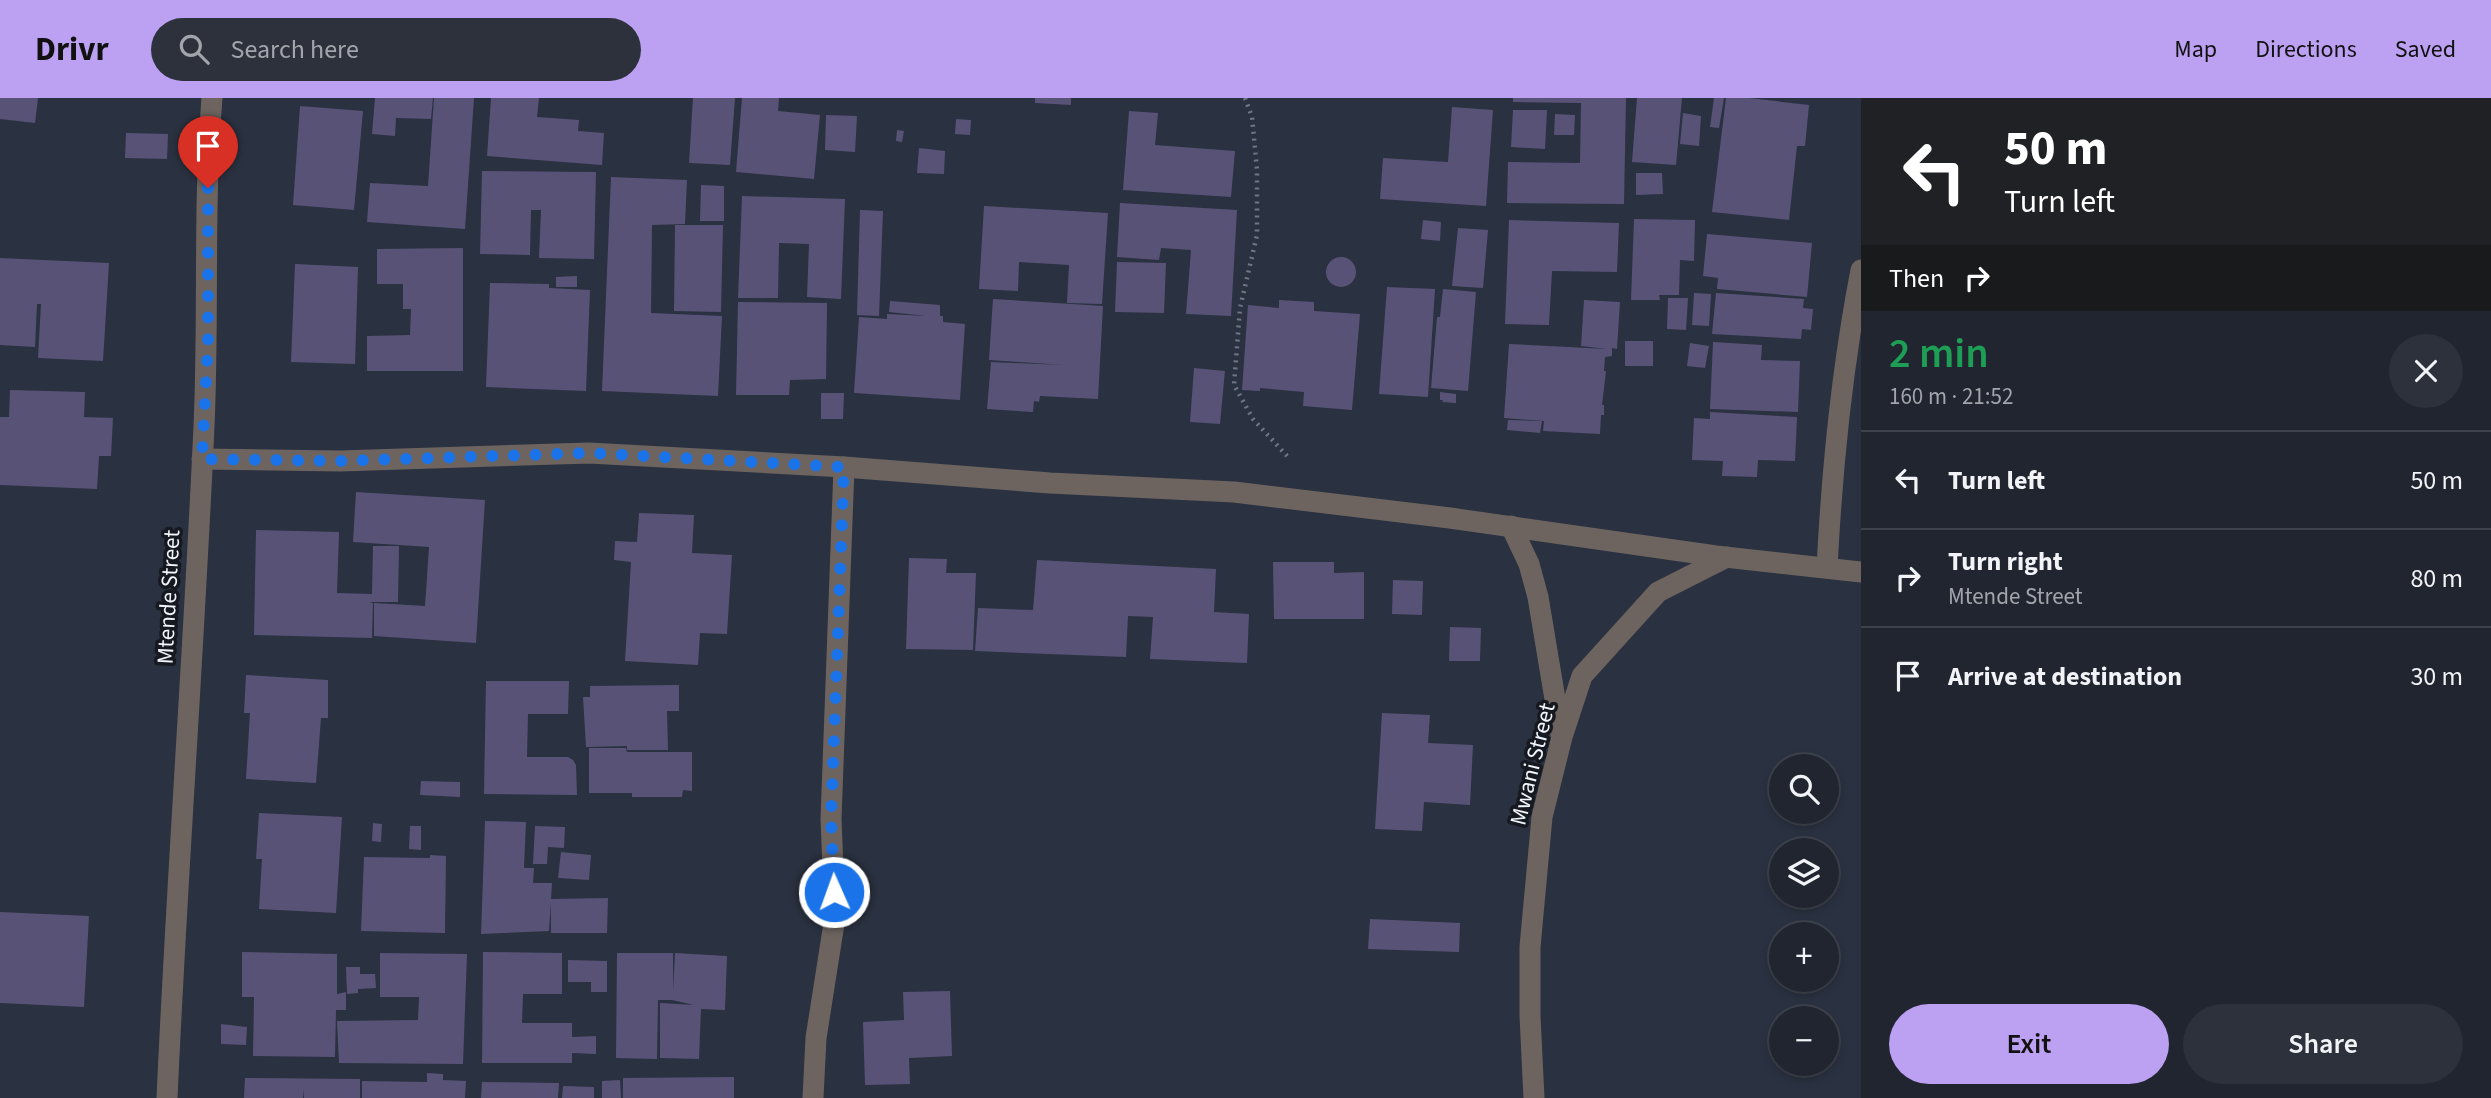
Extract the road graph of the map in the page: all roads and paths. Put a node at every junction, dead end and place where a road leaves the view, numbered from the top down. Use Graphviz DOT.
graph roads {
  1 [pos="212,98"];
  2 [pos="1245,98"];
  3 [pos="1861,270"];
  4 [pos="1289,458"];
  5 [pos="202,459"];
  6 [pos="844,467"];
  7 [pos="1511,526"];
  8 [pos="1727,556"];
  9 [pos="1827,568"];
  10 [pos="1861,572"];
  11 [pos="1562,737"];
  12 [pos="167,1098"];
  13 [pos="813,1098"];
  14 [pos="1534,1098"];
  1 -- 5 [label="street, Mtende Street"];
  2 -- 4 [label="path"];
  3 -- 9 [label="street"];
  5 -- 6 [label="street"];
  5 -- 12 [label="street, Mtende Street"];
  6 -- 7 [label="street"];
  6 -- 13 [label="street"];
  7 -- 8 [label="street"];
  7 -- 11 [label="street"];
  8 -- 9 [label="street"];
  8 -- 11 [label="street, Mwani Street"];
  9 -- 10 [label="street"];
  11 -- 14 [label="street, Mwani Street"];
}
